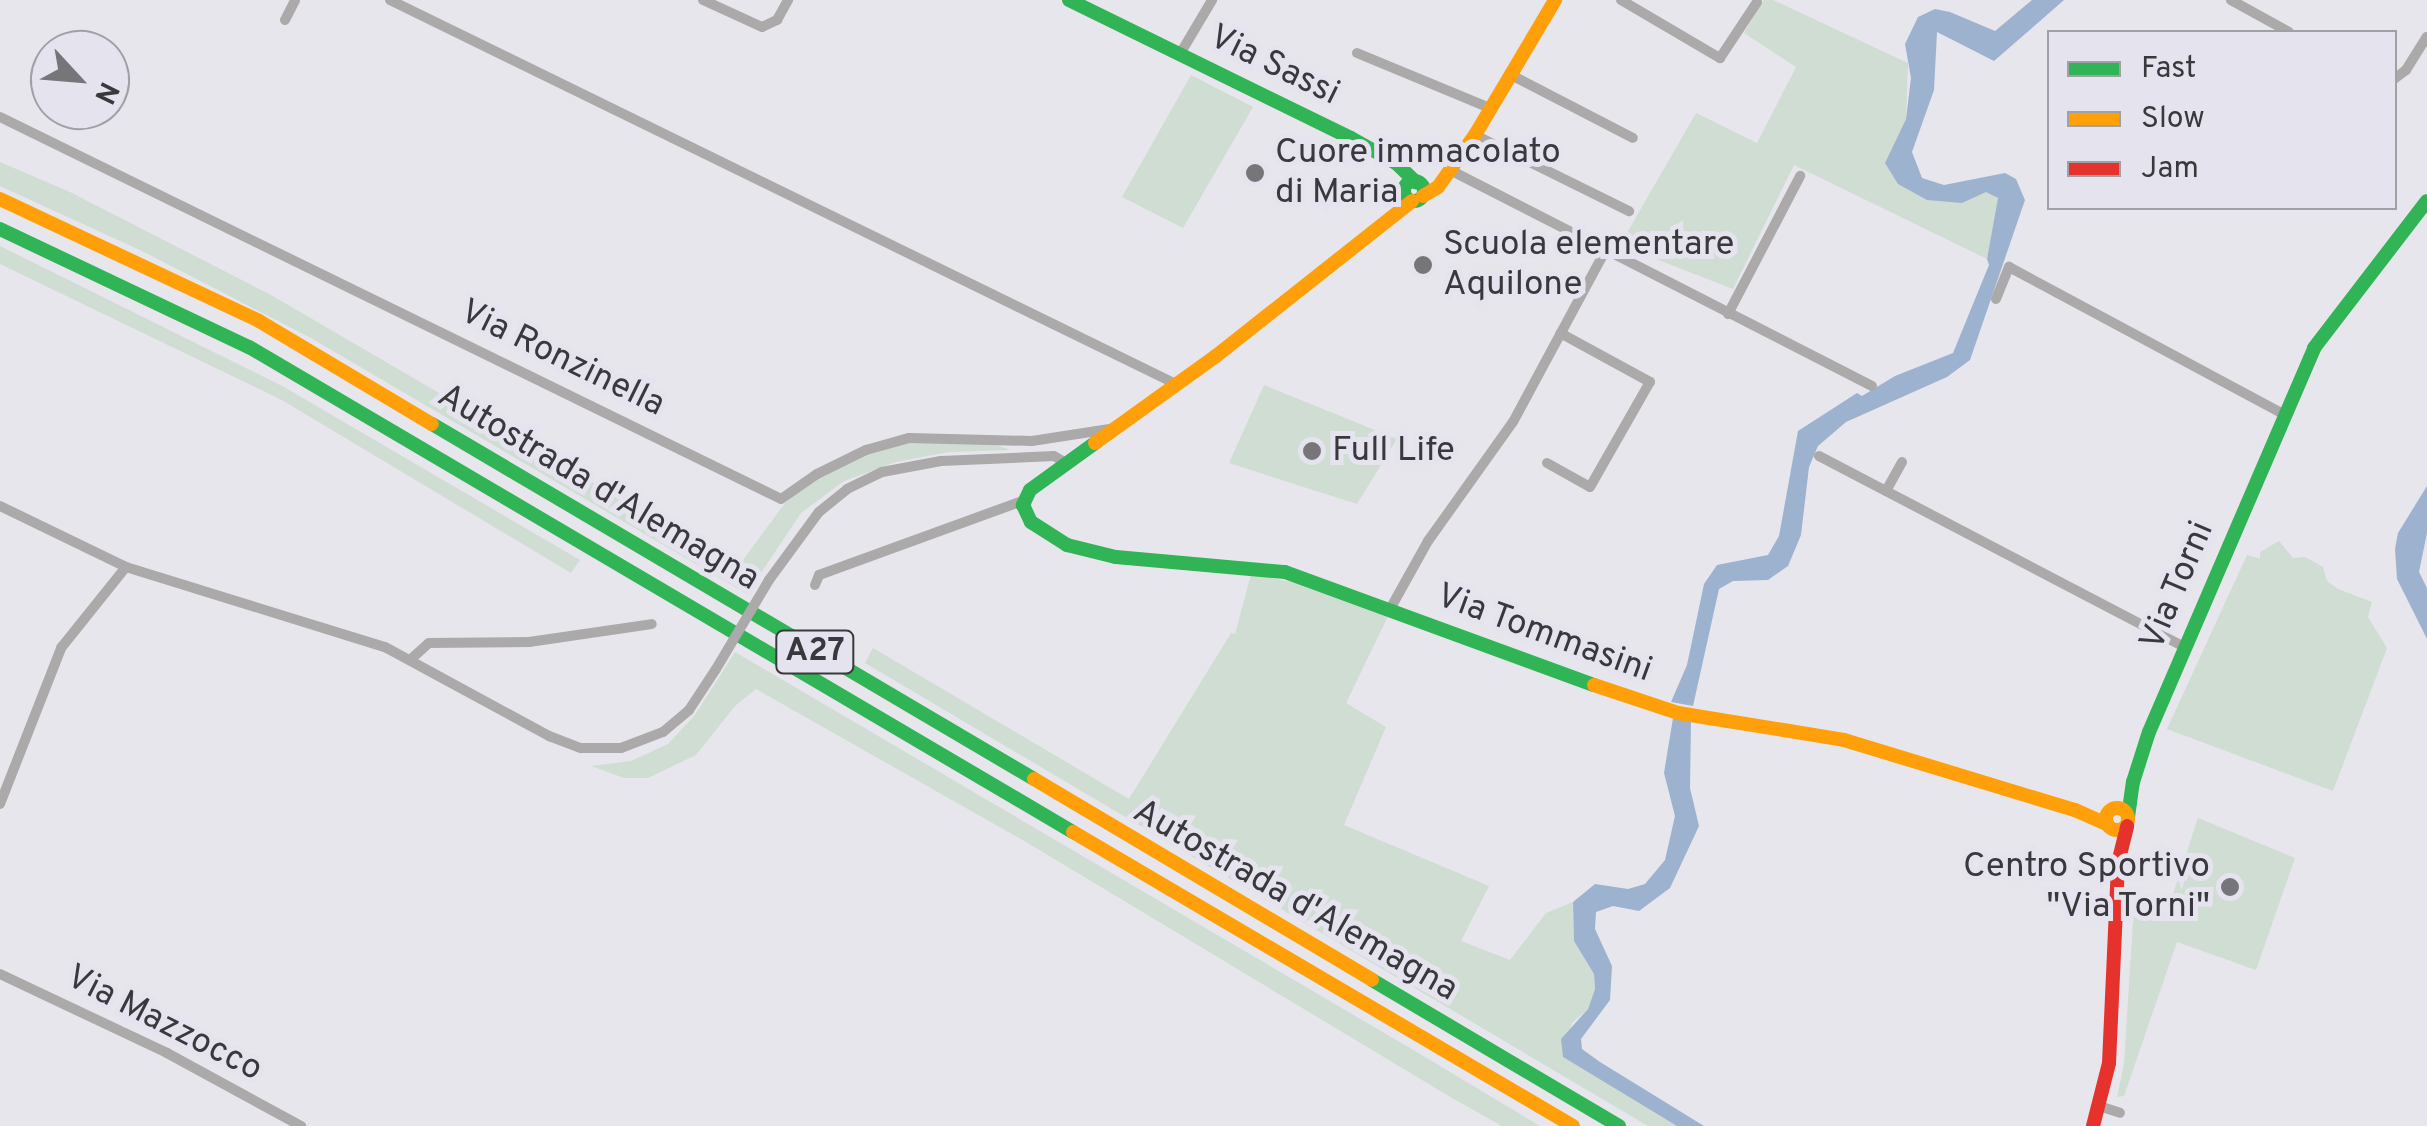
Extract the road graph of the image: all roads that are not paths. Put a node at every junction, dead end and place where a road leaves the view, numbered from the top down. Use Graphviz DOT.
graph roads {
  1 [pos="295,0"];
  2 [pos="390,0"];
  3 [pos="703,0"];
  4 [pos="788,0"];
  5 [pos="1069,0"];
  6 [pos="1212,0"];
  7 [pos="1555,0"];
  8 [pos="1621,0"];
  9 [pos="2231,0"];
  10 [pos="1757,2"];
  11 [pos="2250,5"];
  12 [pos="285,20"];
  13 [pos="2285,30"];
  14 [pos="2427,37"];
  15 [pos="1357,53"];
  16 [pos="1180,54"];
  17 [pos="1511,75"];
  18 [pos="2397,77"];
  19 [pos="1492,109"];
  20 [pos="0,116"];
  21 [pos="1475,135"];
  22 [pos="1633,138"];
  23 [pos="1461,154"];
  24 [pos="1450,170"];
  25 [pos="1800,176"];
  26 [pos="1413,190"];
  27 [pos="0,199"];
  28 [pos="2427,201"];
  29 [pos="1630,211"];
  30 [pos="0,229"];
  31 [pos="1605,251"];
  32 [pos="1996,298"];
  33 [pos="1728,314"];
  34 [pos="1560,333"];
  35 [pos="1176,384"];
  36 [pos="1872,386"];
  37 [pos="2283,414"];
  38 [pos="1117,428"];
  39 [pos="1820,456"];
  40 [pos="1902,462"];
  41 [pos="1066,463"];
  42 [pos="1547,463"];
  43 [pos="1886,491"];
  44 [pos="1027,495"];
  45 [pos="0,506"];
  46 [pos="126,567"];
  47 [pos="815,585"];
  48 [pos="1389,610"];
  49 [pos="652,624"];
  50 [pos="2184,647"];
  51 [pos="410,660"];
  52 [pos="0,804"];
  53 [pos="2117,819"];
  54 [pos="0,974"];
  55 [pos="2099,1106"];
  56 [pos="2120,1113"];
  57 [pos="302,1126"];
  58 [pos="1573,1126"];
  59 [pos="1619,1126"];
  60 [pos="2093,1126"];
  1 -- 12 [label="street"];
  2 -- 35 [label="street"];
  3 -- 4 [label="street"];
  5 -- 16 [label="main road, Via Sassi"];
  6 -- 16 [label="street"];
  7 -- 17 [label="main road, Via Ronzinella"];
  8 -- 10 [label="street"];
  9 -- 11 [label="street"];
  11 -- 13 [label="street"];
  14 -- 18 [label="street"];
  15 -- 19 [label="street"];
  16 -- 26 [label="main road, Via Sassi"];
  17 -- 19 [label="main road, Via Ronzinella"];
  17 -- 22 [label="street"];
  19 -- 21 [label="main road, Via Ronzinella"];
  20 -- 38 [label="street, Via Ronzinella"];
  21 -- 23 [label="main road, Via Ronzinella"];
  21 -- 29 [label="street"];
  23 -- 24 [label="main road, Via Ronzinella"];
  23 -- 26 [label="main road, Via Ronzinella"];
  24 -- 26 [label="main road, Via Ronzinella"];
  24 -- 31 [label="street"];
  25 -- 33 [label="street"];
  26 -- 35 [label="main road, Via Ronzinella"];
  27 -- 59 [label="main road, Autostrada d'Alemagna / A27"];
  28 -- 37 [label="main road, Via Torni"];
  30 -- 58 [label="main road, Autostrada d'Alemagna / A27"];
  31 -- 33 [label="street"];
  31 -- 34 [label="street"];
  32 -- 37 [label="street"];
  33 -- 36 [label="street"];
  34 -- 42 [label="street"];
  34 -- 48 [label="street"];
  35 -- 38 [label="main road, Via Ronzinella"];
  37 -- 50 [label="main road, Via Torni"];
  38 -- 41 [label="main road, Via Ronzinella"];
  39 -- 43 [label="street"];
  40 -- 43 [label="street"];
  41 -- 44 [label="main road, Via Ronzinella"];
  41 -- 51 [label="street, bridge"];
  43 -- 50 [label="street"];
  44 -- 47 [label="street, Via Ronzinella"];
  44 -- 48 [label="main road, Via Tommasini"];
  45 -- 46 [label="street"];
  46 -- 51 [label="street"];
  46 -- 52 [label="street"];
  48 -- 53 [label="main road, Via Tommasini"];
  49 -- 51 [label="street"];
  50 -- 53 [label="main road, Via Torni"];
  53 -- 55 [label="main road, Via Torni"];
  54 -- 57 [label="street, Via Mazzocco"];
  55 -- 56 [label="street"];
  55 -- 60 [label="main road, Via Torni"];
}
